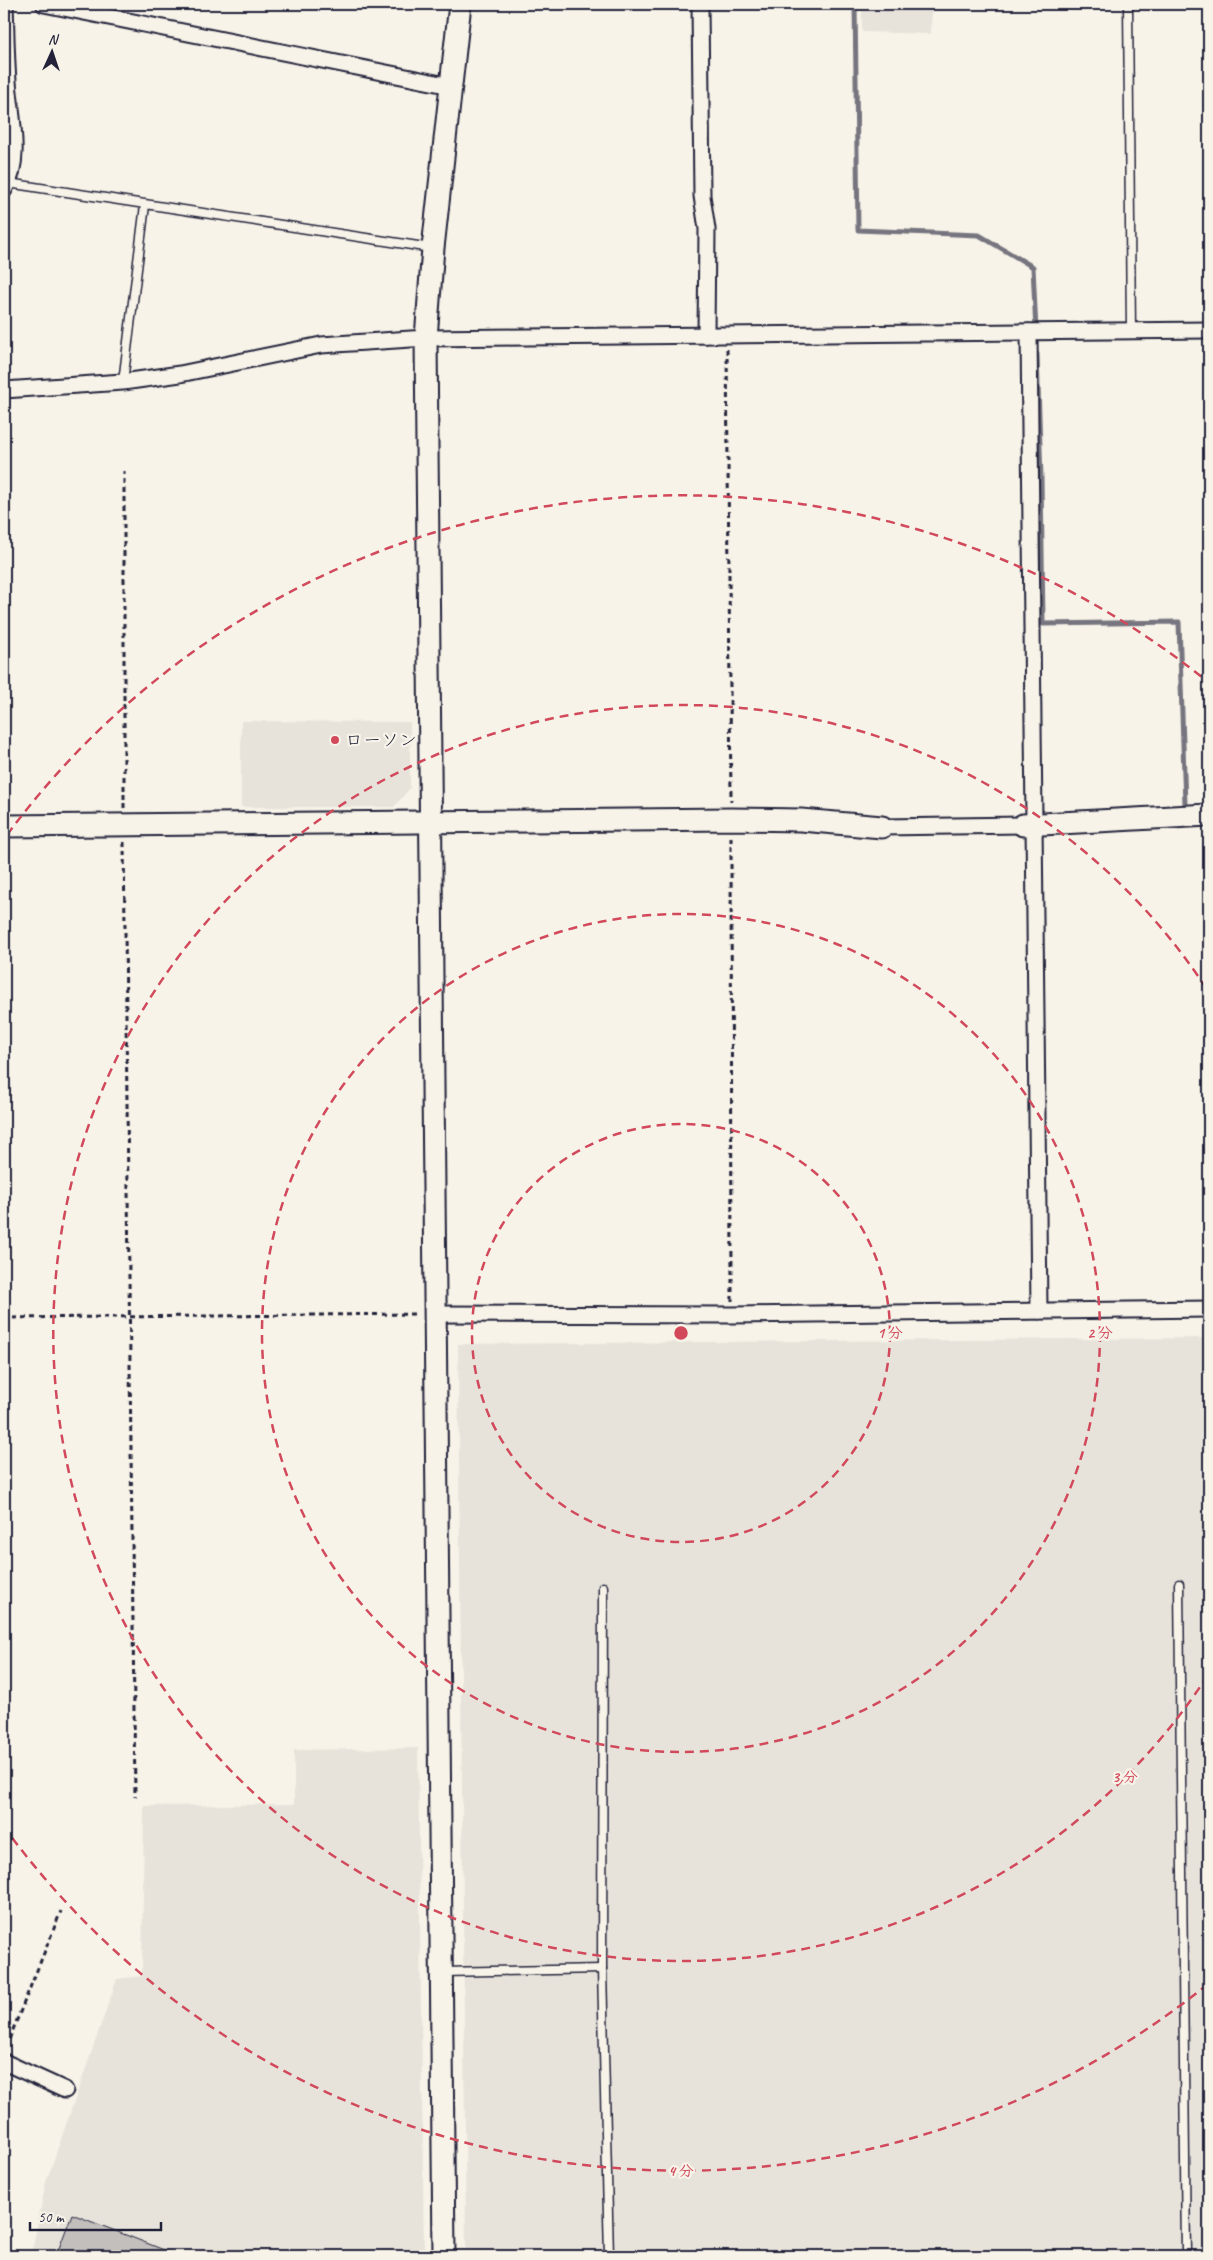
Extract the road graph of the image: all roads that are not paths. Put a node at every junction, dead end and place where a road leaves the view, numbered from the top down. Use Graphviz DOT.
graph roads {
  1 [pos="5,4"];
  2 [pos="44,4"];
  3 [pos="460,4"];
  4 [pos="700,4"];
  5 [pos="1128,4"];
  6 [pos="451,86"];
  7 [pos="6,187"];
  8 [pos="145,204"];
  9 [pos="434,248"];
  10 [pos="1209,330"];
  11 [pos="1131,331"];
  12 [pos="1029,332"];
  13 [pos="706,336"];
  14 [pos="426,338"];
  15 [pos="123,382"];
  16 [pos="4,390"];
  17 [pos="1209,815"];
  18 [pos="430,822"];
  19 [pos="1029,825"];
  20 [pos="4,826"];
  21 [pos="882,827"];
  22 [pos="1209,1309"];
  23 [pos="1039,1311"];
  24 [pos="434,1314"];
  25 [pos="1179,1584"];
  26 [pos="602,1587"];
  27 [pos="602,1969"];
  28 [pos="441,1972"];
  29 [pos="4,2062"];
  30 [pos="65,2090"];
  31 [pos="444,2256"];
  32 [pos="609,2256"];
  33 [pos="1186,2256"];
  1 -- 7 [label="street"];
  2 -- 6 [label="street"];
  3 -- 6 [label="street"];
  4 -- 13 [label="street"];
  5 -- 11 [label="lane"];
  6 -- 9 [label="street"];
  7 -- 8 [label="lane"];
  8 -- 9 [label="lane"];
  8 -- 15 [label="lane"];
  9 -- 14 [label="street"];
  10 -- 11 [label="street"];
  11 -- 12 [label="street"];
  12 -- 13 [label="street"];
  12 -- 19 [label="street"];
  13 -- 14 [label="street"];
  14 -- 15 [label="street"];
  14 -- 18 [label="street"];
  15 -- 16 [label="street"];
  17 -- 19 [label="street"];
  18 -- 20 [label="street"];
  18 -- 21 [label="street"];
  18 -- 24 [label="street"];
  19 -- 21 [label="street"];
  19 -- 23 [label="street"];
  22 -- 23 [label="street"];
  23 -- 24 [label="street"];
  24 -- 28 [label="street"];
  25 -- 33 [label="lane"];
  26 -- 27 [label="lane"];
  27 -- 28 [label="lane"];
  27 -- 32 [label="lane"];
  28 -- 31 [label="street"];
  29 -- 30 [label="street"];
}
